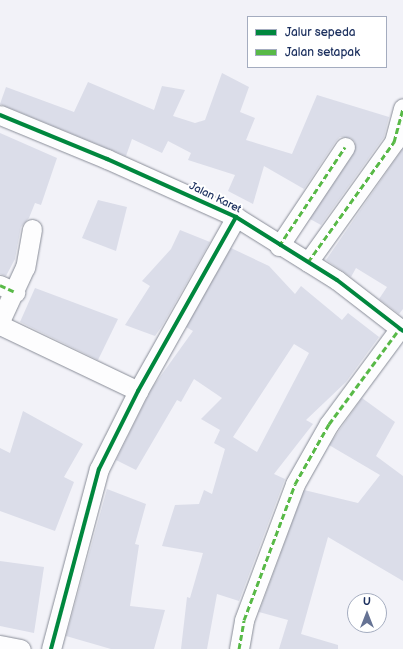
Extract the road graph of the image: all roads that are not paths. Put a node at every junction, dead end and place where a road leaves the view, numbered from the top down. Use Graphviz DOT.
graph roads {
  1 [pos="403,108"];
  2 [pos="0,116"];
  3 [pos="345,147"];
  4 [pos="236,217"];
  5 [pos="32,229"];
  6 [pos="279,246"];
  7 [pos="308,262"];
  8 [pos="8,289"];
  9 [pos="402,329"];
  10 [pos="138,391"];
  11 [pos="0,645"];
  12 [pos="21,649"];
  13 [pos="51,649"];
  14 [pos="239,649"];
  1 -- 7 [label="street"];
  2 -- 4 [label="street, Jalan Karet"];
  3 -- 6 [label="street"];
  4 -- 6 [label="street, Jalan Karet"];
  4 -- 10 [label="street"];
  5 -- 8 [label="street"];
  6 -- 7 [label="street, Jalan Karet"];
  7 -- 9 [label="street, Jalan Karet"];
  8 -- 10 [label="street"];
  9 -- 14 [label="street"];
  10 -- 13 [label="street"];
  11 -- 12 [label="street"];
}
